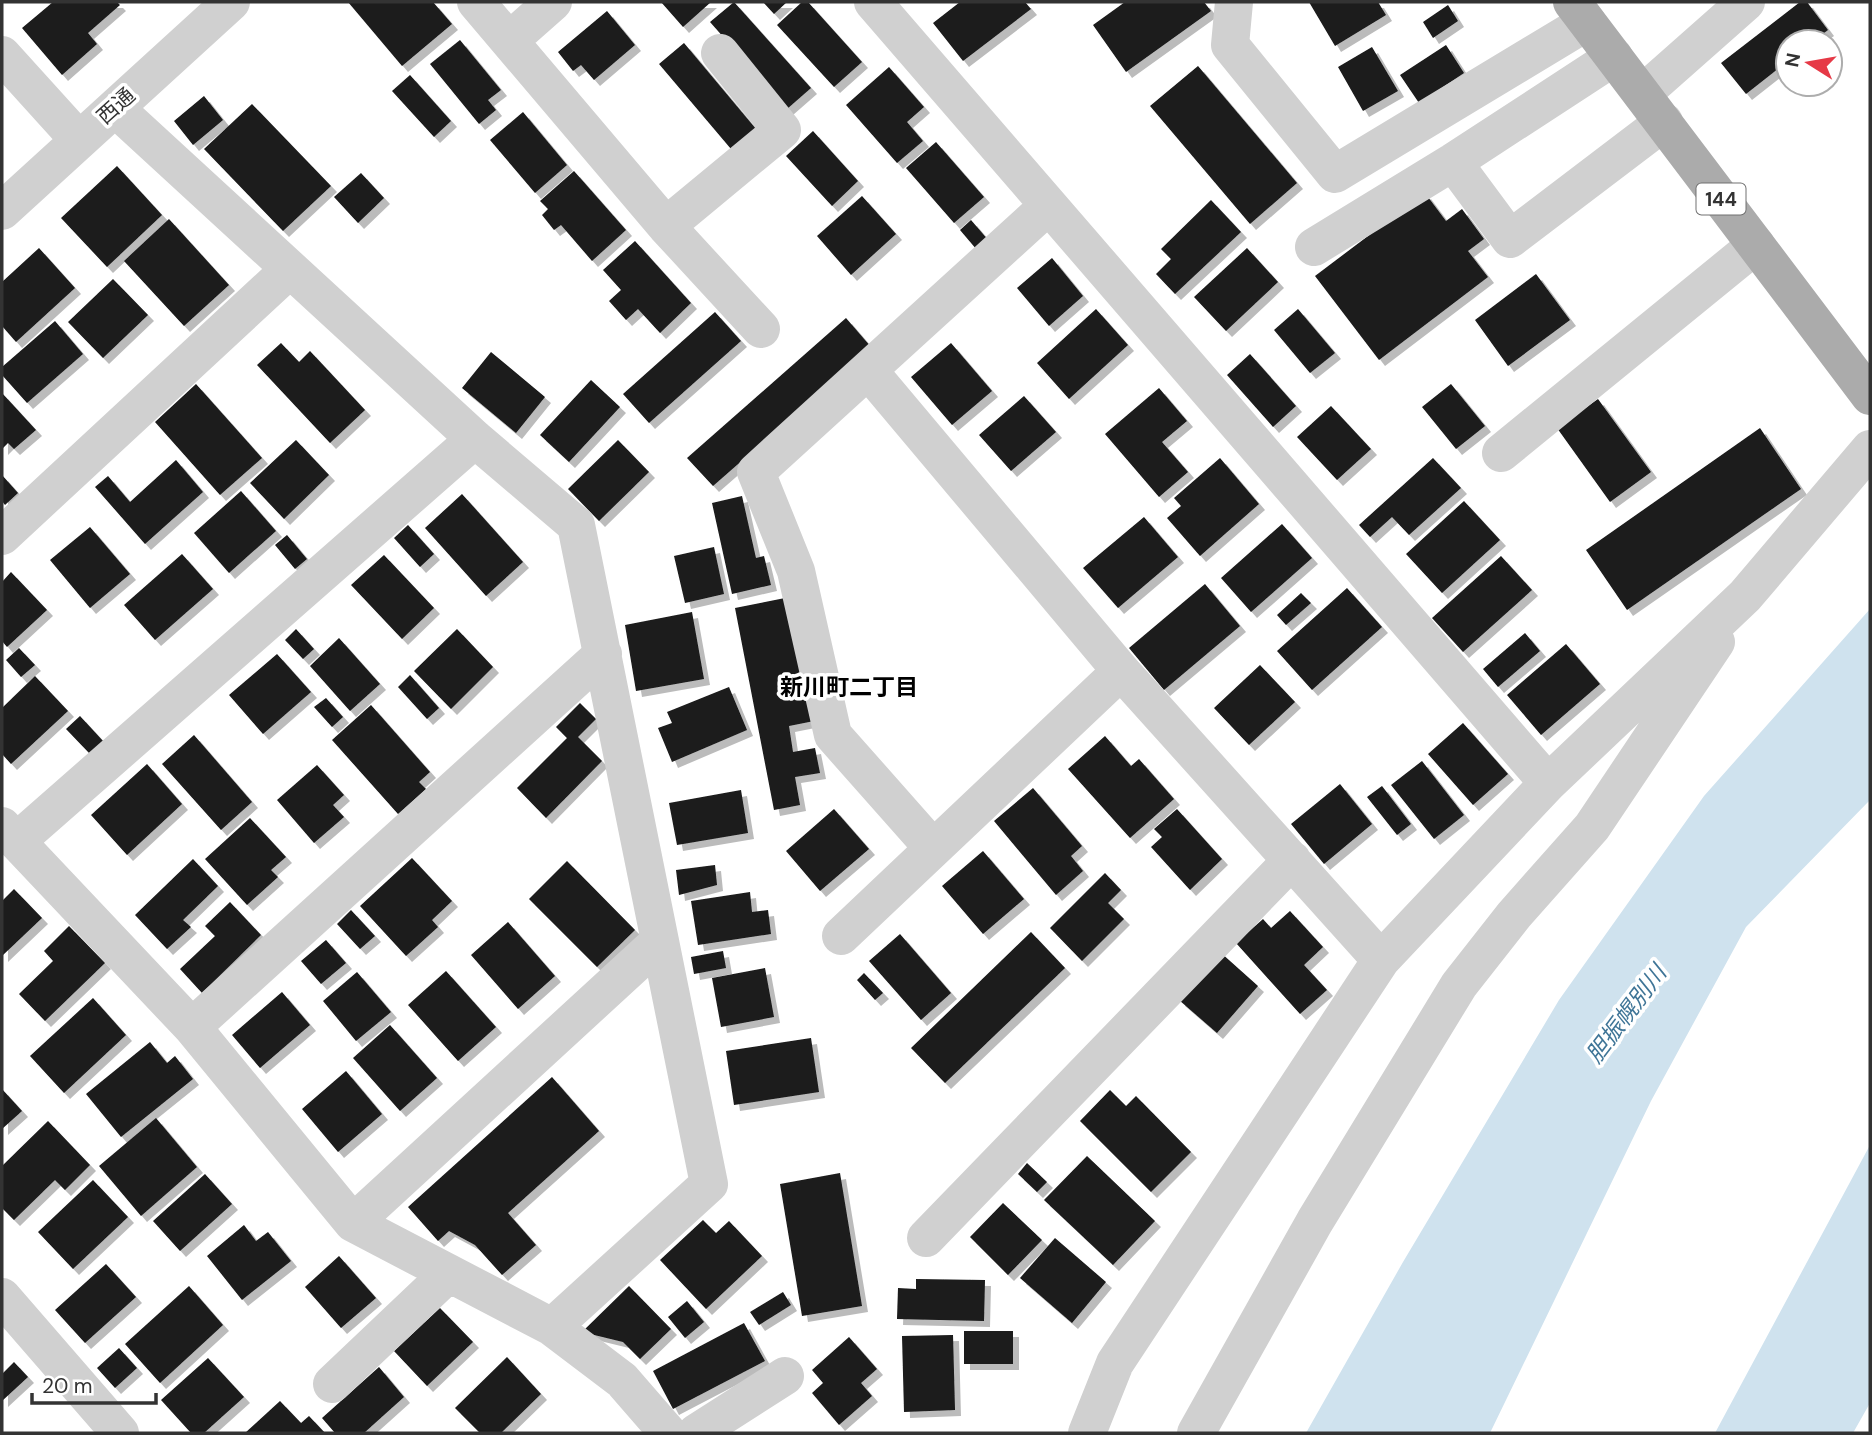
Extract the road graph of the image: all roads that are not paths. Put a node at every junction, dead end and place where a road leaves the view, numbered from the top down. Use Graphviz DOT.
graph roads {
  1 [pos="231,2"];
  2 [pos="476,2"];
  3 [pos="554,2"];
  4 [pos="873,2"];
  5 [pos="1234,2"];
  6 [pos="1746,2"];
  7 [pos="1580,12"];
  8 [pos="510,40"];
  9 [pos="720,53"];
  10 [pos="2,55"];
  11 [pos="1614,57"];
  12 [pos="115,108"];
  13 [pos="1653,108"];
  14 [pos="79,140"];
  15 [pos="1453,163"];
  16 [pos="1048,206"];
  17 [pos="2,211"];
  18 [pos="666,226"];
  19 [pos="1756,245"];
  20 [pos="1314,247"];
  21 [pos="290,269"];
  22 [pos="761,329"];
  23 [pos="869,370"];
  24 [pos="1870,396"];
  25 [pos="475,439"];
  26 [pos="1870,449"];
  27 [pos="1501,453"];
  28 [pos="2,536"];
  29 [pos="1745,596"];
  30 [pos="603,654"];
  31 [pos="1121,671"];
  32 [pos="1548,783"];
  33 [pos="10,834"];
  34 [pos="933,848"];
  35 [pos="1292,860"];
  36 [pos="841,936"];
  37 [pos="660,941"];
  38 [pos="1381,960"];
  39 [pos="192,1027"];
  40 [pos="353,1223"];
  41 [pos="926,1238"];
  42 [pos="449,1273"];
  43 [pos="2,1297"];
  44 [pos="552,1327"];
  45 [pos="785,1376"];
  46 [pos="332,1384"];
  47 [pos="120,1433"];
  48 [pos="668,1433"];
  49 [pos="696,1433"];
  50 [pos="1087,1433"];
  51 [pos="1196,1433"];
  1 -- 12 [label="street, 西通"];
  2 -- 8 [label="street"];
  3 -- 8 [label="street"];
  4 -- 16 [label="street"];
  5 -- 7 [label="street"];
  6 -- 13 [label="street"];
  7 -- 11 [label="main road, 144"];
  8 -- 18 [label="street"];
  9 -- 18 [label="street"];
  10 -- 14 [label="street"];
  11 -- 13 [label="main road, 144"];
  11 -- 15 [label="street"];
  12 -- 14 [label="street, 西通"];
  12 -- 21 [label="street"];
  13 -- 15 [label="street"];
  13 -- 19 [label="main road, 144"];
  14 -- 17 [label="street, 西通"];
  15 -- 20 [label="street"];
  16 -- 23 [label="street"];
  16 -- 32 [label="street"];
  18 -- 22 [label="street"];
  19 -- 24 [label="main road, 144"];
  19 -- 27 [label="street"];
  21 -- 25 [label="street"];
  21 -- 28 [label="street"];
  23 -- 31 [label="street"];
  23 -- 34 [label="street"];
  25 -- 30 [label="street"];
  25 -- 33 [label="street"];
  26 -- 29 [label="street"];
  29 -- 32 [label="street"];
  29 -- 51 [label="street"];
  30 -- 37 [label="street"];
  30 -- 39 [label="street"];
  31 -- 34 [label="street"];
  31 -- 35 [label="street"];
  32 -- 38 [label="street"];
  33 -- 39 [label="street"];
  34 -- 36 [label="street"];
  35 -- 38 [label="street"];
  35 -- 41 [label="street"];
  37 -- 40 [label="street"];
  37 -- 44 [label="street"];
  38 -- 50 [label="street"];
  39 -- 40 [label="street"];
  40 -- 42 [label="street"];
  42 -- 44 [label="street"];
  42 -- 46 [label="street"];
  43 -- 47 [label="street"];
  44 -- 48 [label="street"];
  45 -- 49 [label="street"];
}
